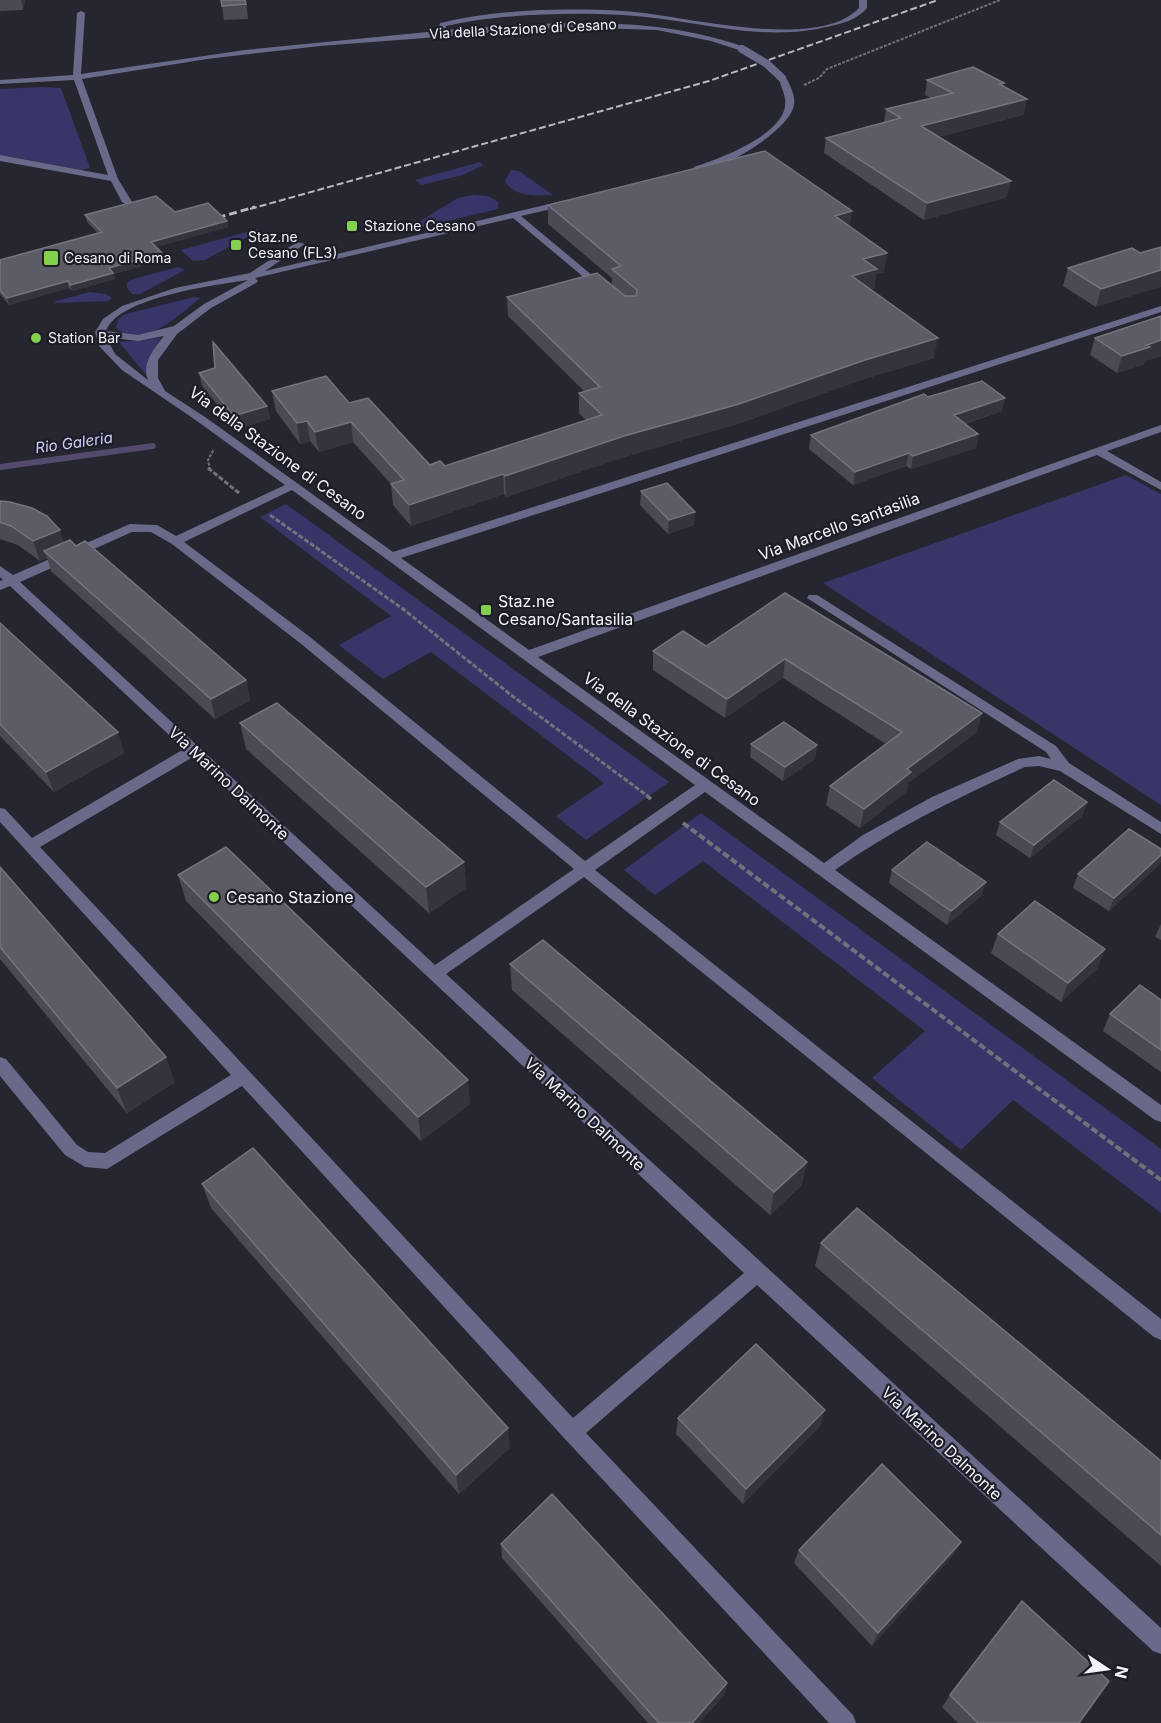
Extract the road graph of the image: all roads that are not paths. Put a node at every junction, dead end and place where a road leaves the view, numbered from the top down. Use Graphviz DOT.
graph roads {
  1 [pos="863,0"];
  2 [pos="81,13"];
  3 [pos="441,33"];
  4 [pos="77,75"];
  5 [pos="0,82"];
  6 [pos="0,158"];
  7 [pos="692,171"];
  8 [pos="114,179"];
  9 [pos="573,201"];
  10 [pos="127,202"];
  11 [pos="514,215"];
  12 [pos="300,244"];
  13 [pos="278,271"];
  14 [pos="250,276"];
  15 [pos="613,297"];
  16 [pos="1161,309"];
  17 [pos="180,327"];
  18 [pos="100,332"];
  19 [pos="161,392"];
  20 [pos="1161,428"];
  21 [pos="1098,451"];
  22 [pos="292,486"];
  23 [pos="1161,487"];
  24 [pos="176,541"];
  25 [pos="390,557"];
  26 [pos="0,570"];
  27 [pos="6,583"];
  28 [pos="813,598"];
  29 [pos="527,656"];
  30 [pos="194,750"];
  31 [pos="1064,767"];
  32 [pos="704,786"];
  33 [pos="0,813"];
  34 [pos="1161,829"];
  35 [pos="31,844"];
  36 [pos="584,869"];
  37 [pos="823,871"];
  38 [pos="434,974"];
  39 [pos="0,1064"];
  40 [pos="244,1076"];
  41 [pos="1161,1115"];
  42 [pos="757,1273"];
  43 [pos="1161,1331"];
  44 [pos="572,1432"];
  45 [pos="1161,1643"];
  46 [pos="845,1723"];
  1 -- 3 [label="street"];
  2 -- 4 [label="street"];
  3 -- 4 [label="street, Via della Stazione di Cesano"];
  3 -- 7 [label="street, Via della Stazione di Cesano, bridge"];
  4 -- 5 [label="street, Via della Stazione di Cesano"];
  4 -- 8 [label="street"];
  6 -- 8 [label="street"];
  8 -- 10 [label="street"];
  9 -- 11 [label="street"];
  11 -- 13 [label="street"];
  11 -- 15 [label="street"];
  12 -- 14 [label="street"];
  13 -- 14 [label="street"];
  13 -- 17 [label="street"];
  14 -- 18 [label="street"];
  16 -- 25 [label="street"];
  17 -- 18 [label="street"];
  17 -- 19 [label="street"];
  18 -- 19 [label="street, Via della Stazione di Cesano"];
  19 -- 22 [label="street, Via della Stazione di Cesano"];
  20 -- 21 [label="street, Via Marcello Santasilia"];
  21 -- 23 [label="street"];
  21 -- 29 [label="street, Via Marcello Santasilia"];
  22 -- 24 [label="street"];
  22 -- 25 [label="street, Via della Stazione di Cesano"];
  24 -- 27 [label="street"];
  24 -- 36 [label="street"];
  25 -- 29 [label="street, Via della Stazione di Cesano"];
  26 -- 27 [label="street, Via Marino Dalmonte"];
  27 -- 30 [label="street, Via Marino Dalmonte"];
  28 -- 31 [label="street"];
  29 -- 32 [label="street, Via della Stazione di Cesano"];
  30 -- 35 [label="street"];
  30 -- 38 [label="street, Via Marino Dalmonte"];
  31 -- 34 [label="street"];
  31 -- 37 [label="street"];
  32 -- 36 [label="street"];
  32 -- 37 [label="street, Via della Stazione di Cesano"];
  33 -- 35 [label="street"];
  35 -- 40 [label="street"];
  36 -- 38 [label="street"];
  36 -- 43 [label="street"];
  37 -- 41 [label="street, Via della Stazione di Cesano"];
  38 -- 42 [label="street, Via Marino Dalmonte"];
  39 -- 40 [label="street"];
  40 -- 44 [label="street"];
  42 -- 44 [label="street"];
  42 -- 45 [label="street, Via Marino Dalmonte"];
  44 -- 46 [label="street"];
}
